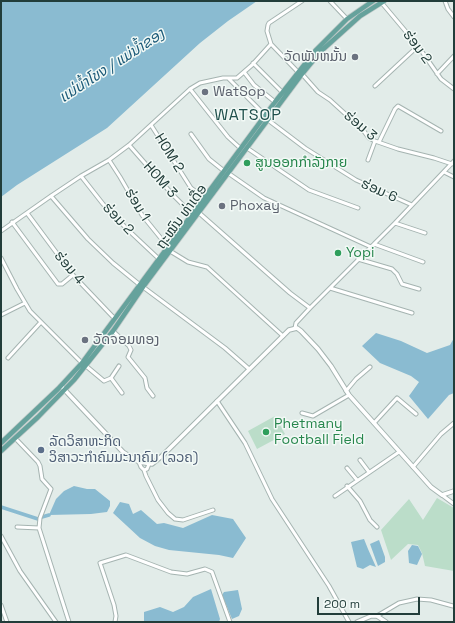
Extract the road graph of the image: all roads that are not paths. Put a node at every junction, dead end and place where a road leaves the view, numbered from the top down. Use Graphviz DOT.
graph roads {
  1 [pos="302,1"];
  2 [pos="330,1"];
  3 [pos="373,1"];
  4 [pos="445,1"];
  5 [pos="382,2"];
  6 [pos="454,17"];
  7 [pos="347,19"];
  8 [pos="271,44"];
  9 [pos="418,46"];
  10 [pos="454,56"];
  11 [pos="253,63"];
  12 [pos="244,72"];
  13 [pos="300,73"];
  14 [pos="437,74"];
  15 [pos="229,79"];
  16 [pos="375,86"];
  17 [pos="190,89"];
  18 [pos="454,89"];
  19 [pos="282,92"];
  20 [pos="275,102"];
  21 [pos="265,115"];
  22 [pos="268,120"];
  23 [pos="151,125"];
  24 [pos="442,131"];
  25 [pos="191,134"];
  26 [pos="377,142"];
  27 [pos="129,145"];
  28 [pos="240,148"];
  29 [pos="247,148"];
  30 [pos="109,160"];
  31 [pos="368,160"];
  32 [pos="453,163"];
  33 [pos="226,172"];
  34 [pos="444,172"];
  35 [pos="81,176"];
  36 [pos="454,177"];
  37 [pos="51,196"];
  38 [pos="204,198"];
  39 [pos="412,205"];
  40 [pos="358,208"];
  41 [pos="196,212"];
  42 [pos="27,213"];
  43 [pos="12,222"];
  44 [pos="396,223"];
  45 [pos="1,231"];
  46 [pos="424,233"];
  47 [pos="373,245"];
  48 [pos="169,249"];
  49 [pos="1,258"];
  50 [pos="159,259"];
  51 [pos="358,259"];
  52 [pos="423,262"];
  53 [pos="73,275"];
  54 [pos="142,286"];
  55 [pos="330,288"];
  56 [pos="419,289"];
  57 [pos="25,303"];
  58 [pos="310,308"];
  59 [pos="412,313"];
  60 [pos="1,315"];
  61 [pos="115,319"];
  62 [pos="41,322"];
  63 [pos="295,328"];
  64 [pos="113,331"];
  65 [pos="283,336"];
  66 [pos="8,358"];
  67 [pos="84,364"];
  68 [pos="119,366"];
  69 [pos="370,367"];
  70 [pos="249,369"];
  71 [pos="111,378"];
  72 [pos="63,388"];
  73 [pos="346,391"];
  74 [pos="122,393"];
  75 [pos="349,395"];
  76 [pos="153,396"];
  77 [pos="217,401"];
  78 [pos="302,413"];
  79 [pos="416,414"];
  80 [pos="374,423"];
  81 [pos="454,423"];
  82 [pos="15,438"];
  83 [pos="2,440"];
  84 [pos="1,450"];
  85 [pos="399,452"];
  86 [pos="360,460"];
  87 [pos="139,462"];
  88 [pos="149,464"];
  89 [pos="413,467"];
  90 [pos="348,468"];
  91 [pos="144,470"];
  92 [pos="369,472"];
  93 [pos="357,480"];
  94 [pos="347,486"];
  95 [pos="454,491"];
  96 [pos="335,496"];
  97 [pos="442,496"];
  98 [pos="454,504"];
  99 [pos="213,510"];
  100 [pos="18,526"];
  101 [pos="377,527"];
  102 [pos="39,528"];
  103 [pos="1,536"];
  104 [pos="1,605"];
  105 [pos="453,606"];
  106 [pos="377,616"];
  107 [pos="7,622"];
  108 [pos="56,622"];
  109 [pos="69,622"];
  110 [pos="115,622"];
  111 [pos="230,622"];
  112 [pos="349,622"];
  113 [pos="357,622"];
  114 [pos="386,622"];
  1 -- 8 [label="street"];
  2 -- 7 [label="street"];
  3 -- 7 [label="main road, ຖະໝົນ ທ່າເດື່ອ"];
  4 -- 6 [label="street"];
  5 -- 9 [label="street, ຮ່ອມ 2"];
  5 -- 13 [label="main road, ຖະໝົນ ທ່າເດື່ອ"];
  7 -- 13 [label="main road, ຖະໝົນ ທ່າເດື່ອ"];
  8 -- 11 [label="street"];
  8 -- 13 [label="street"];
  9 -- 14 [label="street, ຮ່ອມ 2"];
  9 -- 16 [label="street"];
  10 -- 14 [label="street"];
  11 -- 12 [label="street"];
  11 -- 19 [label="street"];
  12 -- 15 [label="street"];
  12 -- 20 [label="street"];
  13 -- 19 [label="main road, ຖະໝົນ ທ່າເດື່ອ"];
  13 -- 22 [label="main road, ຖະໝົນ ທ່າເດື່ອ"];
  13 -- 26 [label="street, ຮ່ອມ 3"];
  14 -- 18 [label="street, ຮ່ອມ 2"];
  15 -- 17 [label="street"];
  15 -- 21 [label="street"];
  17 -- 23 [label="street"];
  17 -- 28 [label="street"];
  19 -- 20 [label="main road, ຖະໝົນ ທ່າເດື່ອ"];
  20 -- 21 [label="main road, ຖະໝົນ ທ່າເດື່ອ"];
  21 -- 22 [label="street"];
  21 -- 28 [label="main road, ຖະໝົນ ທ່າເດື່ອ"];
  22 -- 29 [label="main road, ຖະໝົນ ທ່າເດື່ອ"];
  22 -- 39 [label="street, ຮ່ອມ 6"];
  23 -- 27 [label="street"];
  23 -- 38 [label="street, HOM 2"];
  24 -- 26 [label="street"];
  25 -- 33 [label="street"];
  26 -- 31 [label="street"];
  26 -- 32 [label="street, ຮ່ອມ 3"];
  27 -- 30 [label="street"];
  27 -- 41 [label="street, HOM 3"];
  28 -- 33 [label="main road, ຖະໝົນ ທ່າເດື່ອ"];
  29 -- 33 [label="main road, ຖະໝົນ ທ່າເດື່ອ"];
  29 -- 40 [label="street"];
  30 -- 35 [label="street"];
  30 -- 48 [label="street, ຮ່ອມ 1"];
  32 -- 34 [label="street"];
  33 -- 38 [label="main road, ຖະໝົນ ທ່າເດື່ອ"];
  33 -- 41 [label="main road, ຖະໝົນ ທ່າເດື່ອ"];
  33 -- 47 [label="street"];
  34 -- 36 [label="street"];
  34 -- 39 [label="street"];
  35 -- 37 [label="street"];
  35 -- 50 [label="street, ຮ່ອມ 2"];
  37 -- 42 [label="street"];
  37 -- 54 [label="street"];
  38 -- 41 [label="main road, ຖະໝົນ ທ່າເດື່ອ"];
  39 -- 44 [label="street"];
  41 -- 48 [label="main road, ຖະໝົນ ທ່າເດື່ອ"];
  41 -- 58 [label="street, HOM 3"];
  42 -- 43 [label="street"];
  42 -- 53 [label="street, ຮ່ອມ 4"];
  43 -- 45 [label="street"];
  43 -- 53 [label="street"];
  44 -- 46 [label="street"];
  44 -- 47 [label="street"];
  47 -- 51 [label="street"];
  47 -- 52 [label="street"];
  48 -- 50 [label="main road, ຖະໝົນ ທ່າເດື່ອ"];
  48 -- 54 [label="main road, ຖະໝົນ ທ່າເດື່ອ"];
  48 -- 65 [label="street, ຮ່ອມ 1"];
  49 -- 57 [label="street"];
  50 -- 54 [label="main road, ຖະໝົນ ທ່າເດື່ອ"];
  51 -- 55 [label="street"];
  51 -- 56 [label="street"];
  53 -- 61 [label="street, ຮ່ອມ 4"];
  54 -- 61 [label="main road, ຖະໝົນ ທ່າເດື່ອ"];
  54 -- 64 [label="main road, ຖະໝົນ ທ່າເດື່ອ"];
  54 -- 70 [label="street"];
  55 -- 58 [label="street"];
  55 -- 59 [label="street"];
  57 -- 60 [label="street"];
  57 -- 62 [label="street"];
  58 -- 63 [label="street"];
  61 -- 67 [label="main road, ຖະໝົນ ທ່າເດື່ອ"];
  62 -- 66 [label="street"];
  62 -- 67 [label="street"];
  63 -- 65 [label="street"];
  63 -- 73 [label="street"];
  64 -- 67 [label="main road, ຖະໝົນ ທ່າເດື່ອ"];
  64 -- 76 [label="street"];
  65 -- 70 [label="street"];
  67 -- 71 [label="street"];
  67 -- 72 [label="main road, ຖະໝົນ ທ່າເດື່ອ"];
  68 -- 71 [label="street"];
  69 -- 73 [label="street"];
  70 -- 77 [label="street"];
  71 -- 74 [label="street"];
  72 -- 82 [label="main road, ຖະໝົນ ທ່າເດື່ອ"];
  72 -- 83 [label="main road, ຖະໝົນ ທ່າເດື່ອ"];
  72 -- 87 [label="street"];
  73 -- 75 [label="street"];
  75 -- 78 [label="street"];
  75 -- 80 [label="street"];
  77 -- 88 [label="street"];
  77 -- 112 [label="street"];
  79 -- 80 [label="street"];
  80 -- 85 [label="street"];
  81 -- 89 [label="street"];
  82 -- 84 [label="main road, ຖະໝົນ ທ່າເດື່ອ"];
  82 -- 102 [label="street"];
  85 -- 89 [label="street"];
  85 -- 92 [label="street"];
  86 -- 92 [label="street"];
  87 -- 88 [label="street"];
  87 -- 91 [label="street"];
  88 -- 91 [label="street"];
  89 -- 97 [label="street"];
  90 -- 93 [label="street"];
  91 -- 99 [label="street"];
  92 -- 93 [label="street"];
  93 -- 94 [label="street"];
  94 -- 96 [label="street"];
  94 -- 101 [label="street"];
  95 -- 97 [label="street"];
  97 -- 98 [label="street"];
  100 -- 102 [label="street"];
  102 -- 109 [label="street"];
  103 -- 108 [label="street"];
  104 -- 107 [label="street"];
  105 -- 106 [label="street"];
  106 -- 113 [label="street"];
  106 -- 114 [label="street"];
  110 -- 111 [label="street"];
}
